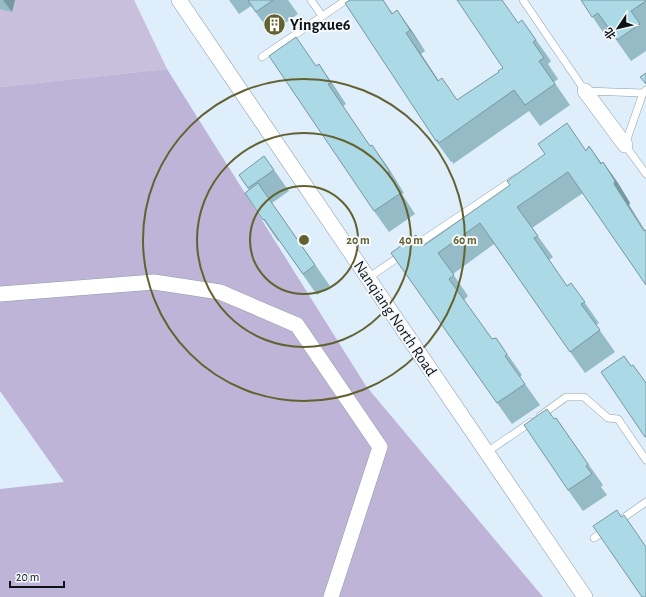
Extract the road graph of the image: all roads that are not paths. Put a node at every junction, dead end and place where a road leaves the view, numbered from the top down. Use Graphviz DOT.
graph roads {
  1 [pos="179,0"];
  2 [pos="311,0"];
  3 [pos="346,0"];
  4 [pos="523,0"];
  5 [pos="322,16"];
  6 [pos="262,57"];
  7 [pos="644,91"];
  8 [pos="585,92"];
  9 [pos="626,145"];
  10 [pos="646,174"];
  11 [pos="520,176"];
  12 [pos="368,278"];
  13 [pos="0,294"];
  14 [pos="487,452"];
  15 [pos="646,460"];
  16 [pos="646,502"];
  17 [pos="594,538"];
  18 [pos="331,597"];
  19 [pos="585,597"];
  1 -- 12 [label="street, Nanqiang North Road"];
  2 -- 5 [label="lane"];
  3 -- 5 [label="lane"];
  4 -- 8 [label="lane"];
  5 -- 6 [label="lane"];
  7 -- 8 [label="lane"];
  7 -- 9 [label="lane"];
  8 -- 9 [label="street"];
  9 -- 10 [label="lane"];
  11 -- 12 [label="lane"];
  12 -- 14 [label="street, Nanqiang North Road"];
  13 -- 18 [label="street"];
  14 -- 15 [label="lane"];
  14 -- 19 [label="street, Nanqiang North Road"];
  16 -- 17 [label="lane"];
}
